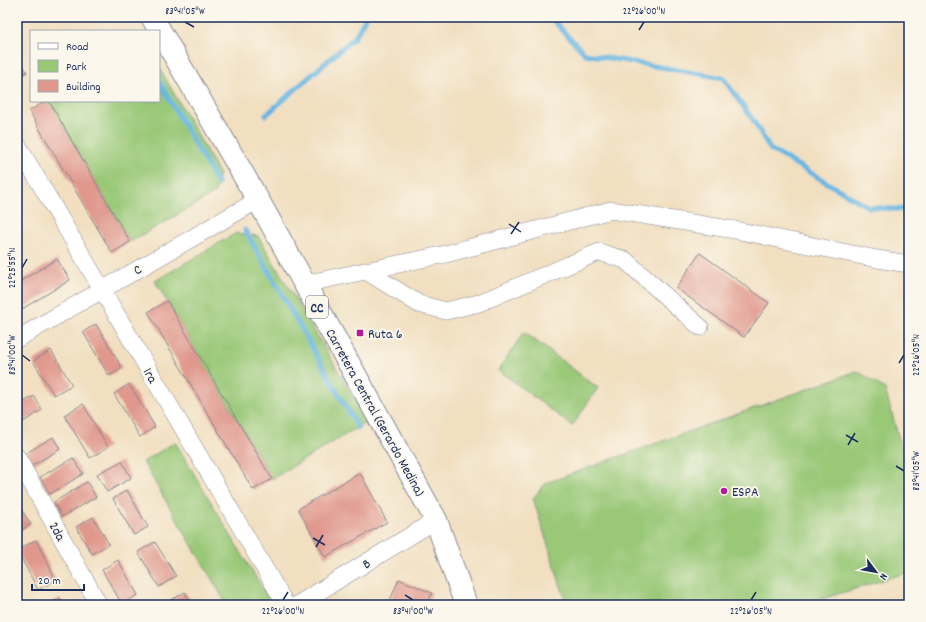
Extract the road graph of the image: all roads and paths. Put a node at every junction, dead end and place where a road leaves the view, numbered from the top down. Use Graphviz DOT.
graph roads {
  1 [pos="152,17"];
  2 [pos="160,30"];
  3 [pos="160,31"];
  4 [pos="17,144"];
  5 [pos="258,200"];
  6 [pos="909,264"];
  7 [pos="366,271"];
  8 [pos="304,284"];
  9 [pos="101,290"];
  10 [pos="700,327"];
  11 [pos="17,339"];
  12 [pos="17,457"];
  13 [pos="436,520"];
  14 [pos="99,605"];
  15 [pos="286,605"];
  16 [pos="297,605"];
  17 [pos="466,605"];
  1 -- 2 [label="main road, Carretera Central (Gerardo Medina) / CC"];
  3 -- 5 [label="main road, Carretera Central (Gerardo Medina) / CC"];
  4 -- 9 [label="street, 1ra"];
  5 -- 8 [label="main road, Carretera Central (Gerardo Medina) / CC"];
  5 -- 9 [label="street, C"];
  6 -- 7 [label="street"];
  7 -- 8 [label="street"];
  7 -- 10 [label="street"];
  8 -- 13 [label="main road, Carretera Central (Gerardo Medina) / CC"];
  9 -- 11 [label="street, C"];
  9 -- 15 [label="street, 1ra"];
  12 -- 14 [label="street, 2da"];
  13 -- 16 [label="street, B"];
  13 -- 17 [label="main road, Carretera Central (Gerardo Medina) / CC"];
}
